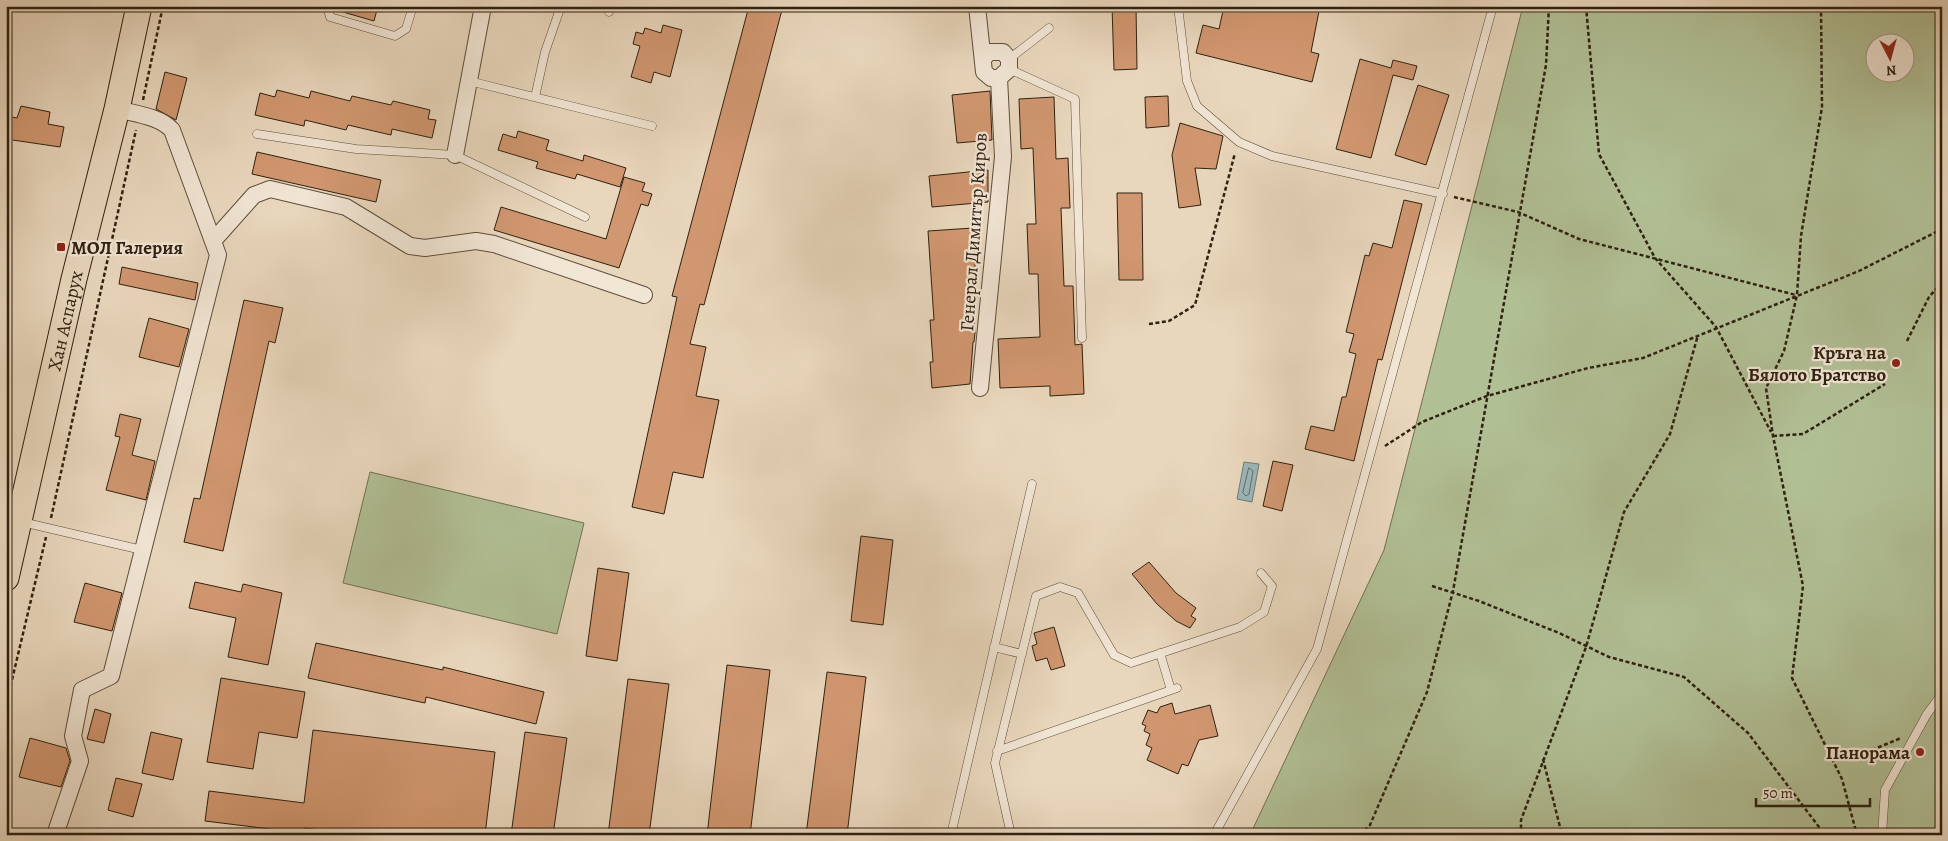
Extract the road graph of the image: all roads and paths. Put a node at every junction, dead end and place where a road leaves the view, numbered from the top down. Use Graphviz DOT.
graph roads {
  1 [pos="139,6"];
  2 [pos="163,6"];
  3 [pos="327,6"];
  4 [pos="413,6"];
  5 [pos="483,6"];
  6 [pos="561,6"];
  7 [pos="977,6"];
  8 [pos="1178,6"];
  9 [pos="1493,6"];
  10 [pos="1549,6"];
  11 [pos="1586,6"];
  12 [pos="1822,6"];
  13 [pos="1049,28"];
  14 [pos="980,34"];
  15 [pos="983,59"];
  16 [pos="1004,64"];
  17 [pos="469,81"];
  18 [pos="535,97"];
  19 [pos="128,112"];
  20 [pos="652,126"];
  21 [pos="257,134"];
  22 [pos="1239,142"];
  23 [pos="455,154"];
  24 [pos="1443,194"];
  25 [pos="1518,212"];
  26 [pos="585,217"];
  27 [pos="1942,229"];
  28 [pos="213,241"];
  29 [pos="1655,258"];
  30 [pos="1942,282"];
  31 [pos="644,295"];
  32 [pos="1797,296"];
  33 [pos="1149,324"];
  34 [pos="1716,327"];
  35 [pos="1698,335"];
  36 [pos="1082,338"];
  37 [pos="1907,341"];
  38 [pos="1886,384"];
  39 [pos="980,388"];
  40 [pos="1488,396"];
  41 [pos="1773,436"];
  42 [pos="1380,449"];
  43 [pos="1032,484"];
  44 [pos="20,522"];
  45 [pos="48,528"];
  46 [pos="142,550"];
  47 [pos="1261,573"];
  48 [pos="6,578"];
  49 [pos="1432,586"];
  50 [pos="1453,591"];
  51 [pos="994,647"];
  52 [pos="1586,647"];
  53 [pos="1160,653"];
  54 [pos="1022,654"];
  55 [pos="1942,694"];
  56 [pos="6,705"];
  57 [pos="1917,732"];
  58 [pos="1872,750"];
  59 [pos="998,751"];
  60 [pos="1543,758"];
  61 [pos="55,835"];
  62 [pos="951,835"];
  63 [pos="1011,835"];
  64 [pos="1214,835"];
  65 [pos="1360,835"];
  66 [pos="1520,835"];
  67 [pos="1562,835"];
  68 [pos="1825,835"];
  69 [pos="1857,835"];
  70 [pos="1882,835"];
  1 -- 19 [label="main road, Хан Аспарух"];
  2 -- 19 [label="path"];
  3 -- 4 [label="lane"];
  5 -- 17 [label="street"];
  6 -- 18 [label="lane"];
  7 -- 14 [label="street"];
  8 -- 22 [label="lane"];
  9 -- 24 [label="lane"];
  10 -- 25 [label="path"];
  11 -- 29 [label="path"];
  12 -- 32 [label="path"];
  13 -- 16 [label="lane"];
  14 -- 15 [label="street"];
  14 -- 16 [label="street"];
  15 -- 16 [label="street"];
  15 -- 16 [label="street"];
  16 -- 36 [label="lane"];
  16 -- 39 [label="street, Генерал Димитър Киров"];
  17 -- 18 [label="lane"];
  17 -- 23 [label="street"];
  18 -- 20 [label="lane"];
  19 -- 28 [label="street"];
  19 -- 44 [label="main road, Хан Аспарух"];
  19 -- 45 [label="path"];
  21 -- 23 [label="lane"];
  22 -- 24 [label="lane"];
  22 -- 33 [label="path"];
  23 -- 26 [label="lane"];
  24 -- 25 [label="path"];
  24 -- 64 [label="lane"];
  25 -- 29 [label="path"];
  25 -- 40 [label="path"];
  27 -- 32 [label="path"];
  28 -- 31 [label="street"];
  28 -- 46 [label="street"];
  29 -- 32 [label="path"];
  29 -- 34 [label="path"];
  30 -- 37 [label="path"];
  32 -- 34 [label="path"];
  32 -- 41 [label="path"];
  34 -- 35 [label="path"];
  34 -- 41 [label="path"];
  35 -- 40 [label="path"];
  35 -- 52 [label="path"];
  38 -- 41 [label="path"];
  40 -- 42 [label="path"];
  40 -- 50 [label="path"];
  41 -- 69 [label="path"];
  43 -- 51 [label="lane"];
  44 -- 45 [label="lane"];
  44 -- 48 [label="main road, Хан Аспарух"];
  45 -- 46 [label="lane"];
  45 -- 56 [label="path"];
  46 -- 61 [label="street"];
  47 -- 53 [label="lane"];
  49 -- 50 [label="path"];
  50 -- 52 [label="path"];
  50 -- 65 [label="path"];
  51 -- 54 [label="lane"];
  51 -- 62 [label="lane"];
  52 -- 60 [label="path"];
  52 -- 68 [label="path"];
  53 -- 54 [label="lane"];
  53 -- 59 [label="lane"];
  54 -- 59 [label="lane"];
  55 -- 57 [label="lane"];
  57 -- 58 [label="path"];
  57 -- 70 [label="lane"];
  59 -- 63 [label="lane"];
  60 -- 66 [label="path"];
  60 -- 67 [label="path"];
}
